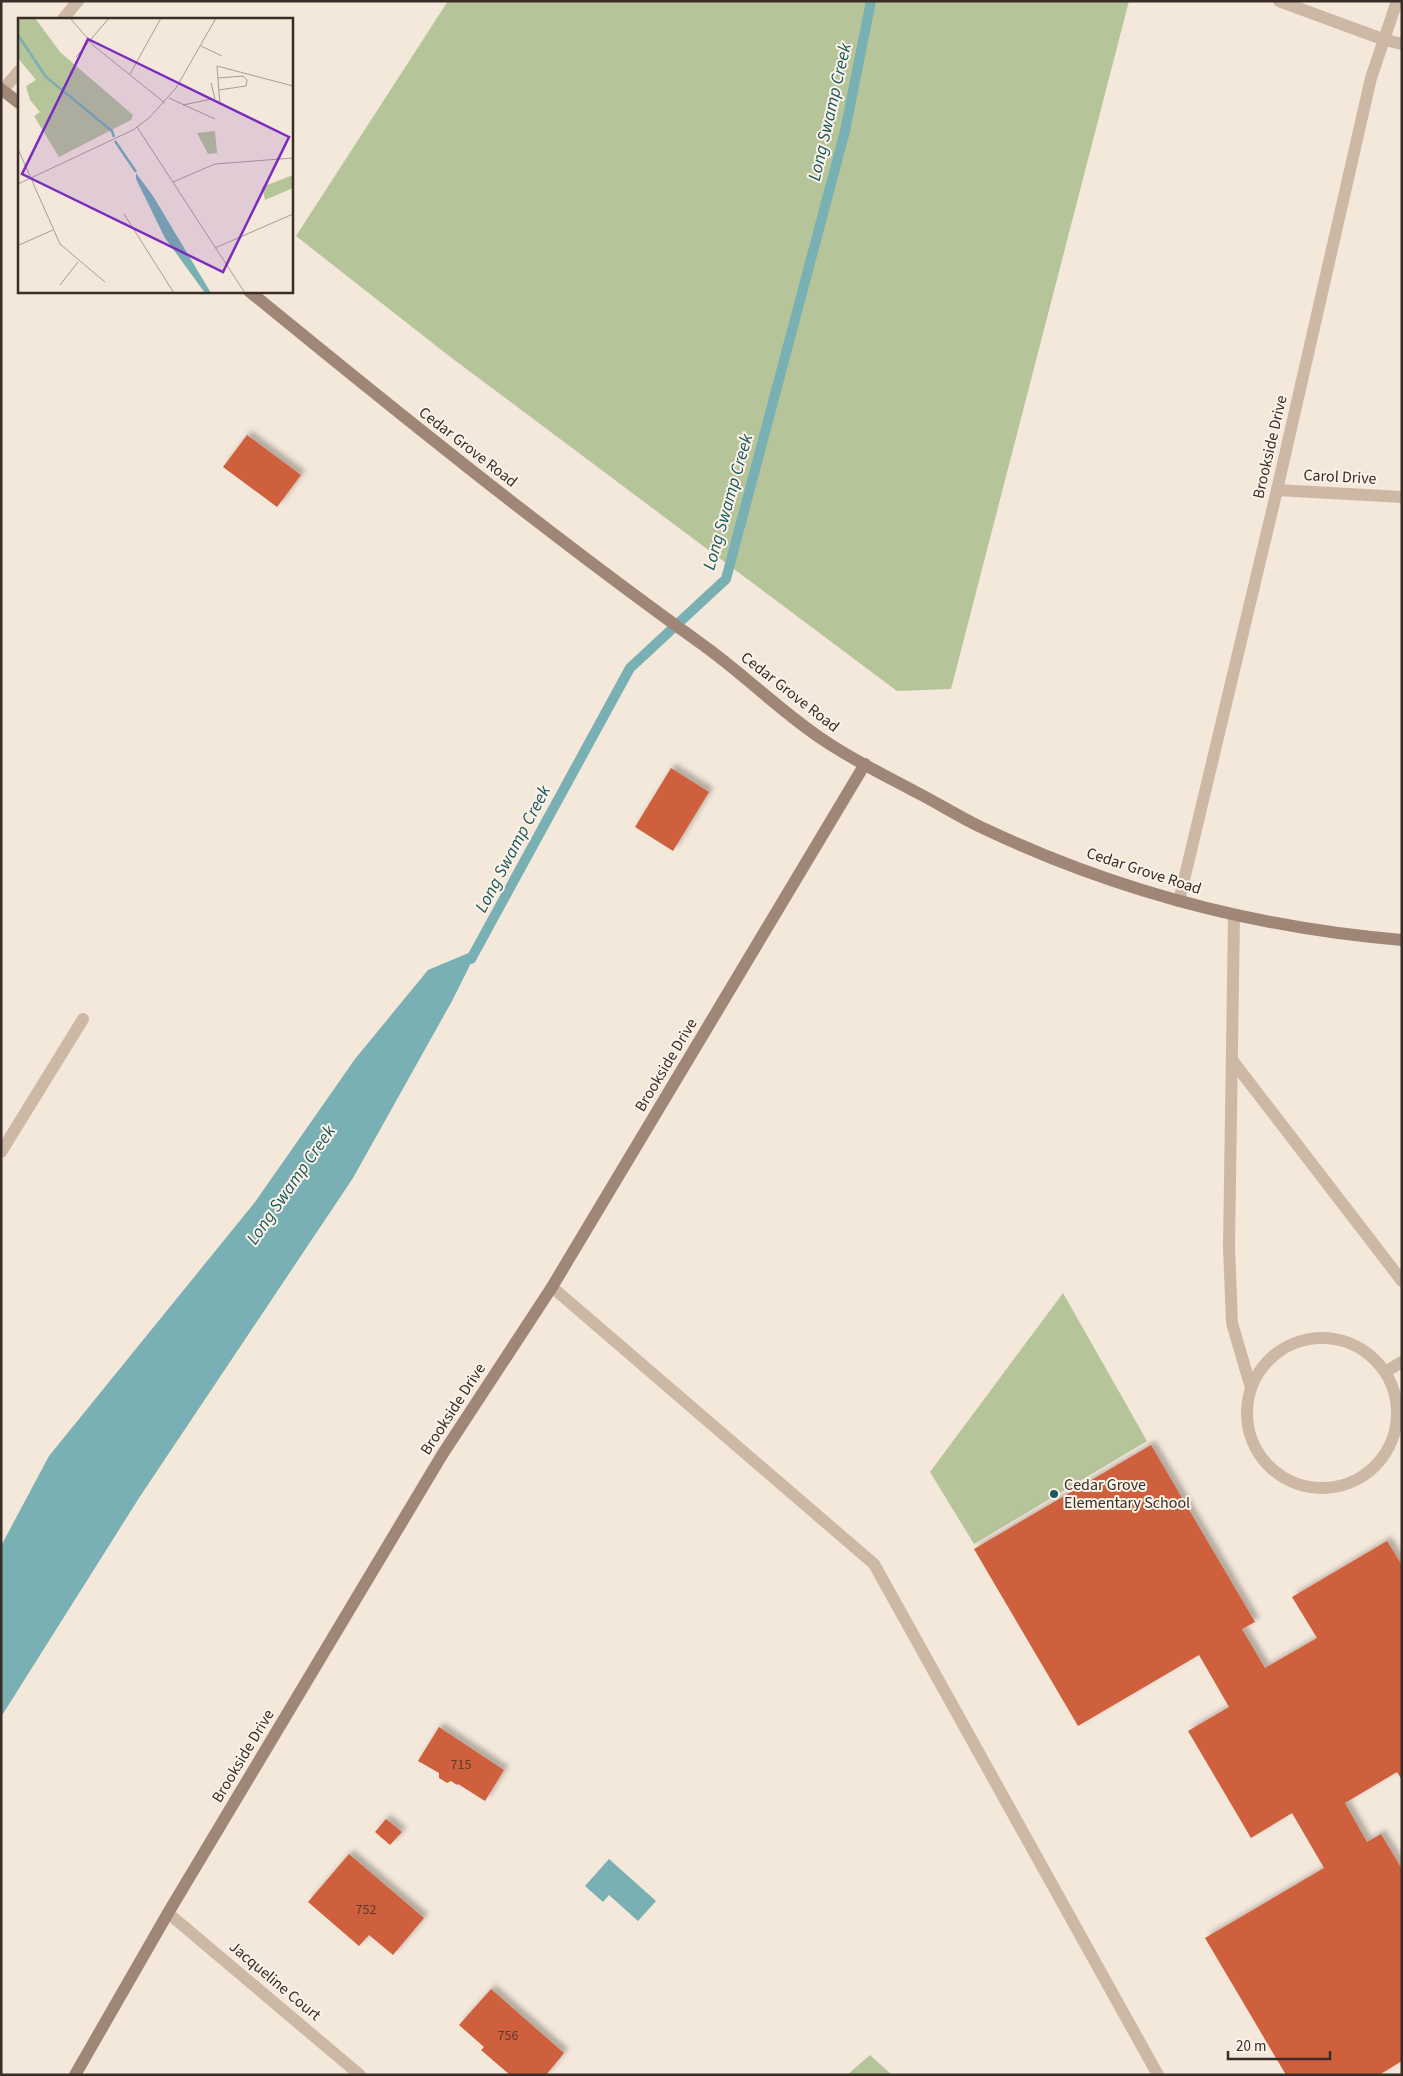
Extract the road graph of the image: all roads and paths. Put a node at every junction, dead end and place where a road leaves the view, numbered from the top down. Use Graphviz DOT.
graph roads {
  1 [pos="78,1"];
  2 [pos="1279,1"];
  3 [pos="1397,1"];
  4 [pos="64,18"];
  5 [pos="1385,40"];
  6 [pos="1402,44"];
  7 [pos="18,72"];
  8 [pos="2,90"];
  9 [pos="18,102"];
  10 [pos="250,292"];
  11 [pos="1277,490"];
  12 [pos="1402,497"];
  13 [pos="865,764"];
  14 [pos="1179,901"];
  15 [pos="1234,915"];
  16 [pos="1402,940"];
  17 [pos="83,1019"];
  18 [pos="1232,1060"];
  19 [pos="1,1152"];
  20 [pos="1402,1281"];
  21 [pos="552,1287"];
  22 [pos="1402,1362"];
  23 [pos="1385,1372"];
  24 [pos="1251,1388"];
  25 [pos="168,1913"];
  26 [pos="75,2075"];
  27 [pos="360,2075"];
  28 [pos="1158,2075"];
  1 -- 4 [label="street"];
  2 -- 5 [label="street"];
  3 -- 5 [label="street, Brookside Drive"];
  5 -- 6 [label="street"];
  5 -- 11 [label="street, Brookside Drive"];
  7 -- 8 [label="street"];
  8 -- 9 [label="street"];
  10 -- 13 [label="street, Cedar Grove Road"];
  11 -- 12 [label="street, Carol Drive"];
  11 -- 14 [label="street, Brookside Drive"];
  13 -- 14 [label="street, Cedar Grove Road"];
  13 -- 21 [label="street, Brookside Drive"];
  14 -- 15 [label="street, Cedar Grove Road"];
  15 -- 16 [label="street, Cedar Grove Road"];
  15 -- 18 [label="street"];
  17 -- 19 [label="street"];
  18 -- 20 [label="street"];
  18 -- 24 [label="street"];
  21 -- 25 [label="street, Brookside Drive"];
  21 -- 28 [label="street"];
  22 -- 23 [label="street"];
  23 -- 24 [label="street"];
  23 -- 24 [label="street"];
  25 -- 26 [label="street, Brookside Drive"];
  25 -- 27 [label="street, Jacqueline Court"];
}
